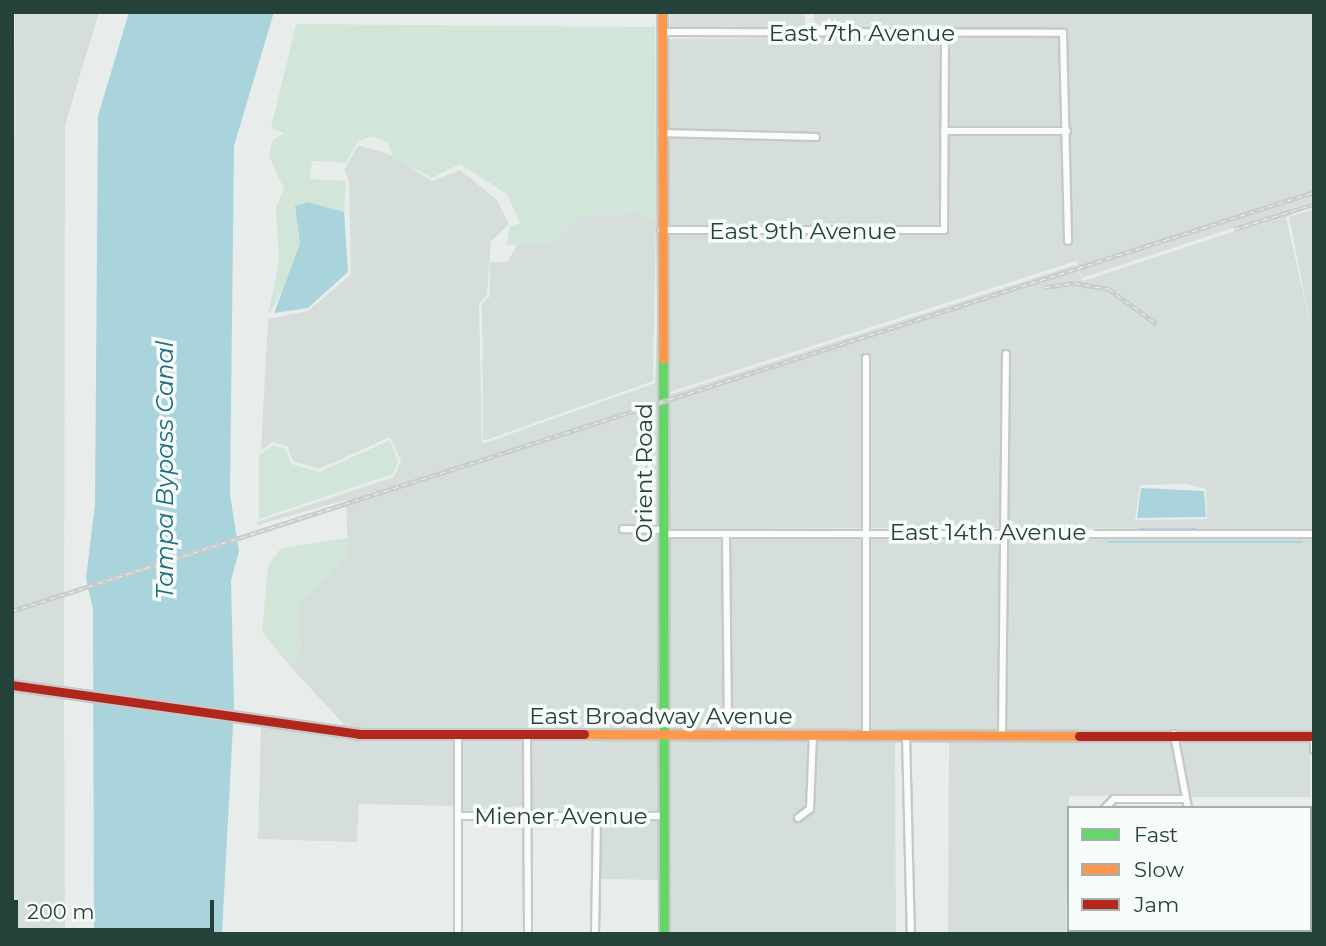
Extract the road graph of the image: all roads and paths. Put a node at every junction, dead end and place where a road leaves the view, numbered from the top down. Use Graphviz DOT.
graph roads {
  1 [pos="662,12"];
  2 [pos="662,32"];
  3 [pos="945,33"];
  4 [pos="944,131"];
  5 [pos="1067,131"];
  6 [pos="661,133"];
  7 [pos="816,137"];
  8 [pos="661,230"];
  9 [pos="1068,241"];
  10 [pos="1006,354"];
  11 [pos="866,358"];
  12 [pos="623,529"];
  13 [pos="1004,531"];
  14 [pos="663,532"];
  15 [pos="866,532"];
  16 [pos="726,534"];
  17 [pos="1314,534"];
  18 [pos="12,685"];
  19 [pos="458,734"];
  20 [pos="1174,734"];
  21 [pos="813,735"];
  22 [pos="866,735"];
  23 [pos="906,735"];
  24 [pos="527,736"];
  25 [pos="662,736"];
  26 [pos="728,736"];
  27 [pos="1002,736"];
  28 [pos="1314,736"];
  29 [pos="1314,750"];
  30 [pos="1186,799"];
  31 [pos="1106,806"];
  32 [pos="1188,806"];
  33 [pos="459,816"];
  34 [pos="528,816"];
  35 [pos="597,816"];
  36 [pos="662,816"];
  37 [pos="798,818"];
  38 [pos="458,934"];
  39 [pos="528,934"];
  40 [pos="595,934"];
  41 [pos="664,934"];
  42 [pos="911,934"];
  1 -- 2 [label="main road, Orient Road"];
  2 -- 3 [label="street, East 7th Avenue"];
  2 -- 6 [label="main road, Orient Road"];
  3 -- 4 [label="street"];
  3 -- 5 [label="street, East 7th Avenue"];
  4 -- 5 [label="street"];
  4 -- 8 [label="street, East 9th Avenue"];
  5 -- 9 [label="street"];
  6 -- 7 [label="street"];
  6 -- 8 [label="main road, Orient Road"];
  8 -- 14 [label="main road, Orient Road"];
  10 -- 13 [label="street"];
  11 -- 15 [label="street"];
  12 -- 14 [label="street, East 14th Avenue"];
  13 -- 15 [label="street, East 14th Avenue"];
  13 -- 17 [label="street, East 14th Avenue"];
  13 -- 27 [label="street"];
  14 -- 16 [label="street, East 14th Avenue"];
  14 -- 25 [label="main road, Orient Road"];
  15 -- 16 [label="street, East 14th Avenue"];
  15 -- 22 [label="street"];
  16 -- 26 [label="street"];
  18 -- 19 [label="main road, East Broadway Avenue"];
  19 -- 24 [label="main road, East Broadway Avenue"];
  19 -- 33 [label="street"];
  20 -- 27 [label="main road, East Broadway Avenue"];
  20 -- 28 [label="main road, East Broadway Avenue"];
  20 -- 30 [label="street"];
  21 -- 22 [label="main road, East Broadway Avenue"];
  21 -- 26 [label="main road, East Broadway Avenue"];
  21 -- 37 [label="street"];
  22 -- 23 [label="main road, East Broadway Avenue"];
  23 -- 27 [label="main road, East Broadway Avenue"];
  23 -- 42 [label="street"];
  24 -- 25 [label="main road, East Broadway Avenue"];
  24 -- 34 [label="street"];
  25 -- 26 [label="main road, East Broadway Avenue"];
  25 -- 36 [label="main road, Orient Road"];
  28 -- 29 [label="street"];
  30 -- 31 [label="street"];
  30 -- 32 [label="street"];
  33 -- 34 [label="street, Miener Avenue"];
  33 -- 38 [label="street"];
  34 -- 35 [label="street, Miener Avenue"];
  34 -- 39 [label="street"];
  35 -- 36 [label="street, Miener Avenue"];
  35 -- 40 [label="street"];
  36 -- 41 [label="main road, Orient Road"];
}
